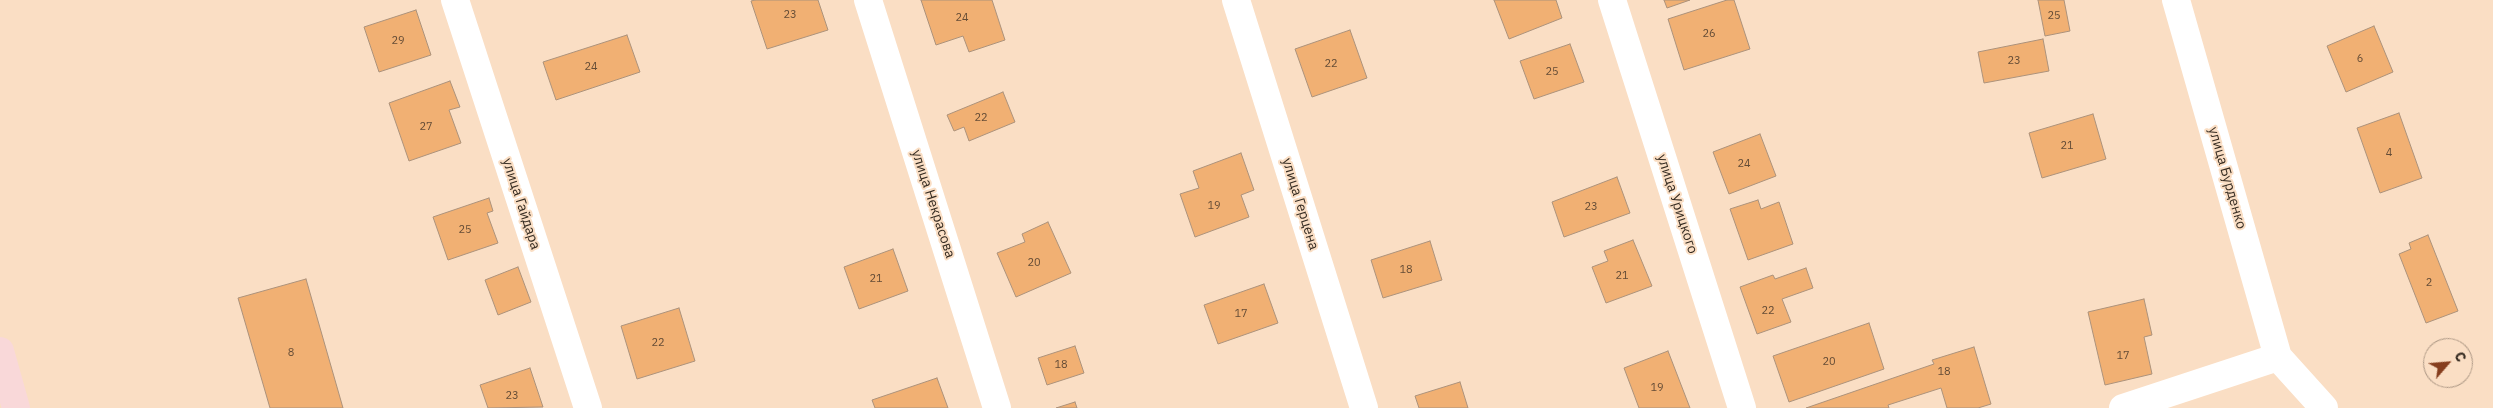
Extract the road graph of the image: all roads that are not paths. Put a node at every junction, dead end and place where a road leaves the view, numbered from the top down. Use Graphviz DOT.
graph roads {
  1 [pos="455,0"];
  2 [pos="868,0"];
  3 [pos="1236,0"];
  4 [pos="1612,0"];
  5 [pos="2176,0"];
  6 [pos="0,351"];
  7 [pos="2278,357"];
  8 [pos="16,408"];
  9 [pos="588,408"];
  10 [pos="997,408"];
  11 [pos="1364,408"];
  12 [pos="1742,408"];
  13 [pos="2123,408"];
  14 [pos="2324,408"];
  1 -- 9 [label="street, улица Гайдара"];
  2 -- 10 [label="street, улица Некрасова"];
  3 -- 11 [label="street, улица Герцена"];
  4 -- 12 [label="street, улица Урицкого"];
  5 -- 7 [label="street, улица Бурденко"];
  6 -- 8 [label="street"];
  7 -- 13 [label="street"];
  7 -- 14 [label="street"];
}
